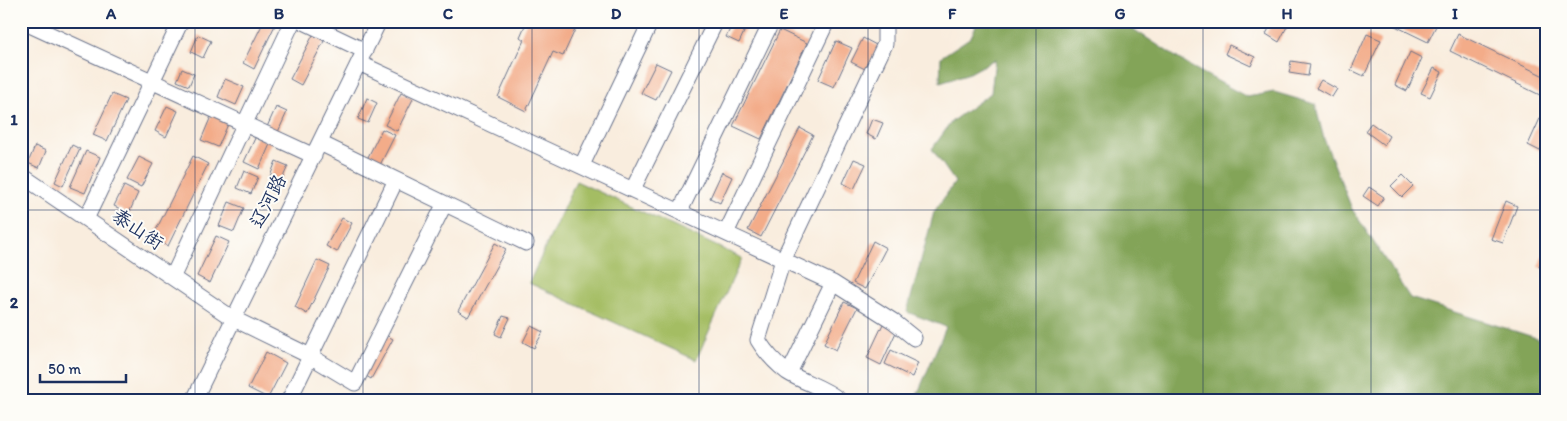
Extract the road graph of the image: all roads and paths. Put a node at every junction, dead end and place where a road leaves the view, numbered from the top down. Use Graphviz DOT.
graph roads {
  1 [pos="21,21"];
  2 [pos="181,21"];
  3 [pos="293,21"];
  4 [pos="302,21"];
  5 [pos="379,21"];
  6 [pos="651,21"];
  7 [pos="716,21"];
  8 [pos="772,21"];
  9 [pos="827,21"];
  10 [pos="885,21"];
  11 [pos="362,57"];
  12 [pos="152,80"];
  13 [pos="246,124"];
  14 [pos="317,150"];
  15 [pos="582,165"];
  16 [pos="21,175"];
  17 [pos="395,182"];
  18 [pos="633,189"];
  19 [pos="444,205"];
  20 [pos="680,211"];
  21 [pos="86,219"];
  22 [pos="726,233"];
  23 [pos="526,243"];
  24 [pos="784,260"];
  25 [pos="173,276"];
  26 [pos="832,283"];
  27 [pos="232,318"];
  28 [pos="914,338"];
  29 [pos="310,356"];
  30 [pos="789,372"];
  31 [pos="194,400"];
  32 [pos="289,400"];
  33 [pos="839,400"];
  1 -- 12 [label="street"];
  2 -- 12 [label="street"];
  3 -- 13 [label="street"];
  4 -- 11 [label="street"];
  5 -- 11 [label="street, 辽河路"];
  6 -- 15 [label="street"];
  7 -- 18 [label="street"];
  8 -- 20 [label="street"];
  9 -- 22 [label="street"];
  10 -- 24 [label="street"];
  11 -- 14 [label="street, 辽河路"];
  11 -- 15 [label="street"];
  12 -- 13 [label="street"];
  12 -- 21 [label="street"];
  13 -- 14 [label="street"];
  13 -- 25 [label="street"];
  14 -- 17 [label="street"];
  14 -- 27 [label="street, 辽河路"];
  15 -- 18 [label="street"];
  16 -- 21 [label="street, 泰山街"];
  17 -- 19 [label="street"];
  17 -- 29 [label="street"];
  18 -- 20 [label="street"];
  19 -- 23 [label="street"];
  19 -- 29 [label="street, 泰山街"];
  20 -- 22 [label="street"];
  21 -- 25 [label="street, 泰山街"];
  22 -- 24 [label="street"];
  24 -- 26 [label="street"];
  24 -- 30 [label="street"];
  25 -- 27 [label="street, 泰山街"];
  26 -- 28 [label="street"];
  26 -- 30 [label="street"];
  27 -- 29 [label="street, 泰山街"];
  27 -- 31 [label="street, 辽河路"];
  29 -- 32 [label="street"];
  30 -- 33 [label="street"];
}
